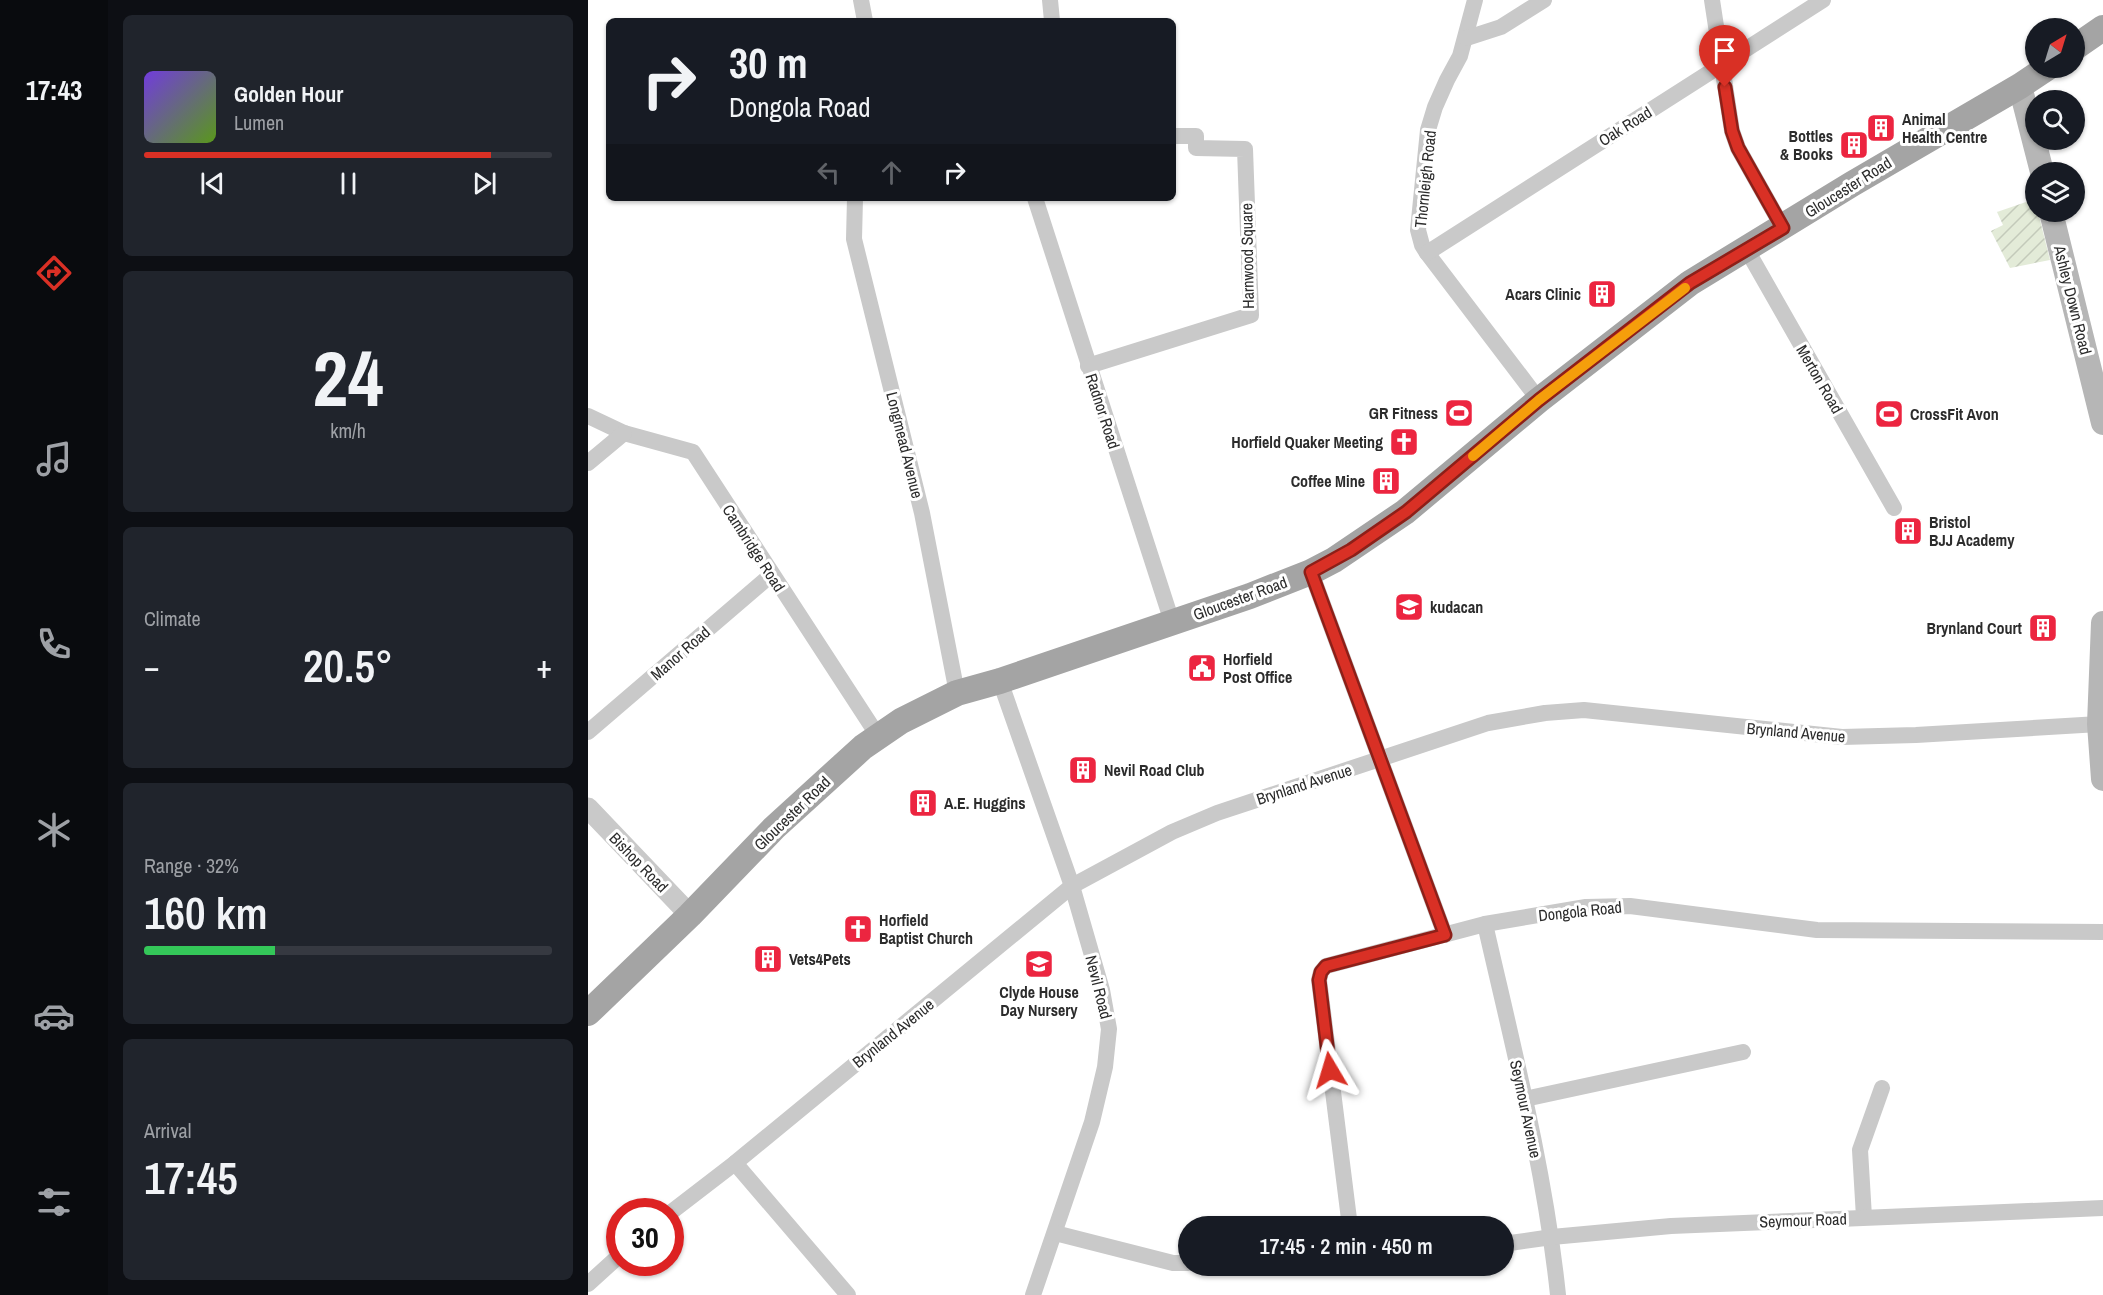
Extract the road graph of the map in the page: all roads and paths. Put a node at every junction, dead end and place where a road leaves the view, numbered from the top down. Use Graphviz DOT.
graph roads {
  1 [pos="861,0"];
  2 [pos="1050,0"];
  3 [pos="1475,0"];
  4 [pos="1544,0"];
  5 [pos="1712,0"];
  6 [pos="1823,0"];
  7 [pos="865,18"];
  8 [pos="1052,18"];
  9 [pos="2103,28"];
  10 [pos="1467,38"];
  11 [pos="2085,40"];
  12 [pos="1721,65"];
  13 [pos="2032,78"];
  14 [pos="2020,86"];
  15 [pos="1176,136"];
  16 [pos="2039,162"];
  17 [pos="855,201"];
  18 [pos="1036,201"];
  19 [pos="2053,222"];
  20 [pos="1783,228"];
  21 [pos="1747,250"];
  22 [pos="1427,253"];
  23 [pos="1088,366"];
  24 [pos="1539,400"];
  25 [pos="588,416"];
  26 [pos="2103,423"];
  27 [pos="624,433"];
  28 [pos="588,463"];
  29 [pos="1894,508"];
  30 [pos="1311,572"];
  31 [pos="771,575"];
  32 [pos="1172,622"];
  33 [pos="2103,623"];
  34 [pos="1000,681"];
  35 [pos="957,693"];
  36 [pos="2099,724"];
  37 [pos="588,732"];
  38 [pos="878,736"];
  39 [pos="1379,759"];
  40 [pos="2103,779"];
  41 [pos="588,808"];
  42 [pos="1071,886"];
  43 [pos="690,915"];
  44 [pos="1485,924"];
  45 [pos="2103,932"];
  46 [pos="1445,935"];
  47 [pos="588,1013"];
  48 [pos="1743,1052"];
  49 [pos="1882,1088"];
  50 [pos="1525,1099"];
  51 [pos="735,1163"];
  52 [pos="684,1202"];
  53 [pos="2103,1208"];
  54 [pos="1349,1216"];
  55 [pos="1864,1217"];
  56 [pos="1055,1233"];
  57 [pos="1552,1237"];
  58 [pos="1514,1242"];
  59 [pos="1178,1263"];
  60 [pos="606,1268"];
  61 [pos="588,1284"];
  62 [pos="848,1295"];
  63 [pos="1033,1295"];
  64 [pos="1558,1295"];
  1 -- 7 [label="street"];
  2 -- 8 [label="street"];
  3 -- 10 [label="street, Thornleigh Road"];
  4 -- 10 [label="street"];
  5 -- 12 [label="street"];
  6 -- 12 [label="street, Oak Road"];
  9 -- 11 [label="main road"];
  10 -- 22 [label="street, Thornleigh Road"];
  12 -- 20 [label="street"];
  12 -- 22 [label="street, Oak Road"];
  13 -- 14 [label="main road, Gloucester Road"];
  14 -- 16 [label="main road"];
  14 -- 20 [label="main road, Gloucester Road"];
  15 -- 23 [label="street, Harnwood Square"];
  17 -- 35 [label="street, Longmead Avenue"];
  18 -- 23 [label="street, Radnor Road"];
  19 -- 26 [label="main road, Ashley Down Road"];
  20 -- 21 [label="main road, Gloucester Road"];
  21 -- 24 [label="main road, Gloucester Road"];
  21 -- 29 [label="street, Merton Road"];
  22 -- 24 [label="street, Thornleigh Road"];
  23 -- 32 [label="street, Radnor Road"];
  24 -- 30 [label="main road, Gloucester Road"];
  25 -- 27 [label="street, Cambridge Road"];
  27 -- 28 [label="street"];
  27 -- 31 [label="street, Cambridge Road"];
  30 -- 32 [label="main road, Gloucester Road"];
  30 -- 39 [label="street"];
  31 -- 37 [label="street, Manor Road"];
  31 -- 38 [label="street, Cambridge Road"];
  32 -- 34 [label="main road, Gloucester Road"];
  33 -- 36 [label="main road"];
  34 -- 35 [label="main road, Gloucester Road"];
  34 -- 42 [label="street, Nevil Road"];
  35 -- 38 [label="main road, Gloucester Road"];
  36 -- 39 [label="street, Brynland Avenue"];
  36 -- 40 [label="main road"];
  38 -- 43 [label="main road, Gloucester Road"];
  39 -- 42 [label="street, Brynland Avenue"];
  39 -- 46 [label="street"];
  41 -- 43 [label="street, Bishop Road"];
  42 -- 51 [label="street, Brynland Avenue"];
  42 -- 56 [label="street, Nevil Road"];
  43 -- 47 [label="main road, Gloucester Road"];
  44 -- 45 [label="street, Dongola Road"];
  44 -- 46 [label="street, Dongola Road"];
  44 -- 50 [label="street, Seymour Avenue"];
  46 -- 54 [label="street, Dongola Road"];
  48 -- 50 [label="street"];
  49 -- 55 [label="street"];
  50 -- 57 [label="street, Seymour Avenue"];
  51 -- 52 [label="street, Brynland Avenue"];
  51 -- 62 [label="street"];
  53 -- 55 [label="street, Seymour Road"];
  55 -- 57 [label="street, Seymour Road"];
  56 -- 59 [label="street"];
  56 -- 63 [label="street, Nevil Road"];
  57 -- 58 [label="street, Seymour Road"];
  57 -- 64 [label="street, Seymour Avenue"];
  60 -- 61 [label="street"];
}
